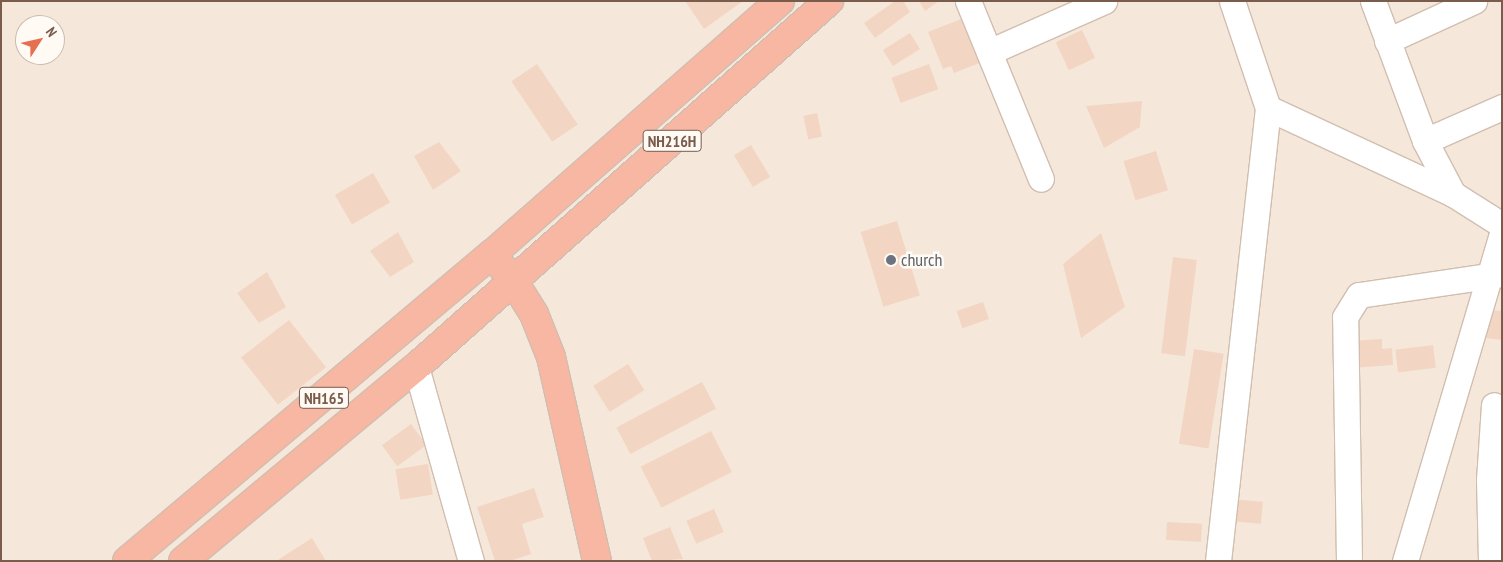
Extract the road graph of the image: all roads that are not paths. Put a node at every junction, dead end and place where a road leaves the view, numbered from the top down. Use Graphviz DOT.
graph roads {
  1 [pos="780,1"];
  2 [pos="829,1"];
  3 [pos="968,1"];
  4 [pos="1232,1"];
  5 [pos="1373,1"];
  6 [pos="1474,1"];
  7 [pos="1101,2"];
  8 [pos="1387,41"];
  9 [pos="989,52"];
  10 [pos="1502,107"];
  11 [pos="1268,108"];
  12 [pos="1425,141"];
  13 [pos="1041,179"];
  14 [pos="1453,194"];
  15 [pos="1502,225"];
  16 [pos="1502,233"];
  17 [pos="492,254"];
  18 [pos="1496,275"];
  19 [pos="514,282"];
  20 [pos="416,367"];
  21 [pos="1494,405"];
  22 [pos="127,561"];
  23 [pos="183,561"];
  24 [pos="471,561"];
  25 [pos="597,561"];
  26 [pos="1218,561"];
  27 [pos="1349,561"];
  28 [pos="1405,561"];
  29 [pos="1491,561"];
  1 -- 17 [label="highway, NH216H"];
  2 -- 19 [label="highway, NH216H"];
  3 -- 9 [label="street"];
  4 -- 11 [label="street"];
  5 -- 8 [label="street"];
  6 -- 8 [label="street"];
  7 -- 9 [label="street"];
  8 -- 12 [label="street"];
  9 -- 13 [label="street"];
  10 -- 12 [label="street"];
  11 -- 14 [label="street"];
  11 -- 26 [label="street"];
  12 -- 14 [label="street"];
  14 -- 15 [label="street"];
  16 -- 18 [label="street"];
  17 -- 19 [label="highway"];
  17 -- 22 [label="highway, NH165"];
  18 -- 27 [label="street"];
  18 -- 28 [label="street"];
  19 -- 20 [label="highway, NH165"];
  19 -- 25 [label="highway"];
  20 -- 23 [label="highway, NH165"];
  20 -- 24 [label="street"];
  21 -- 29 [label="street"];
}
